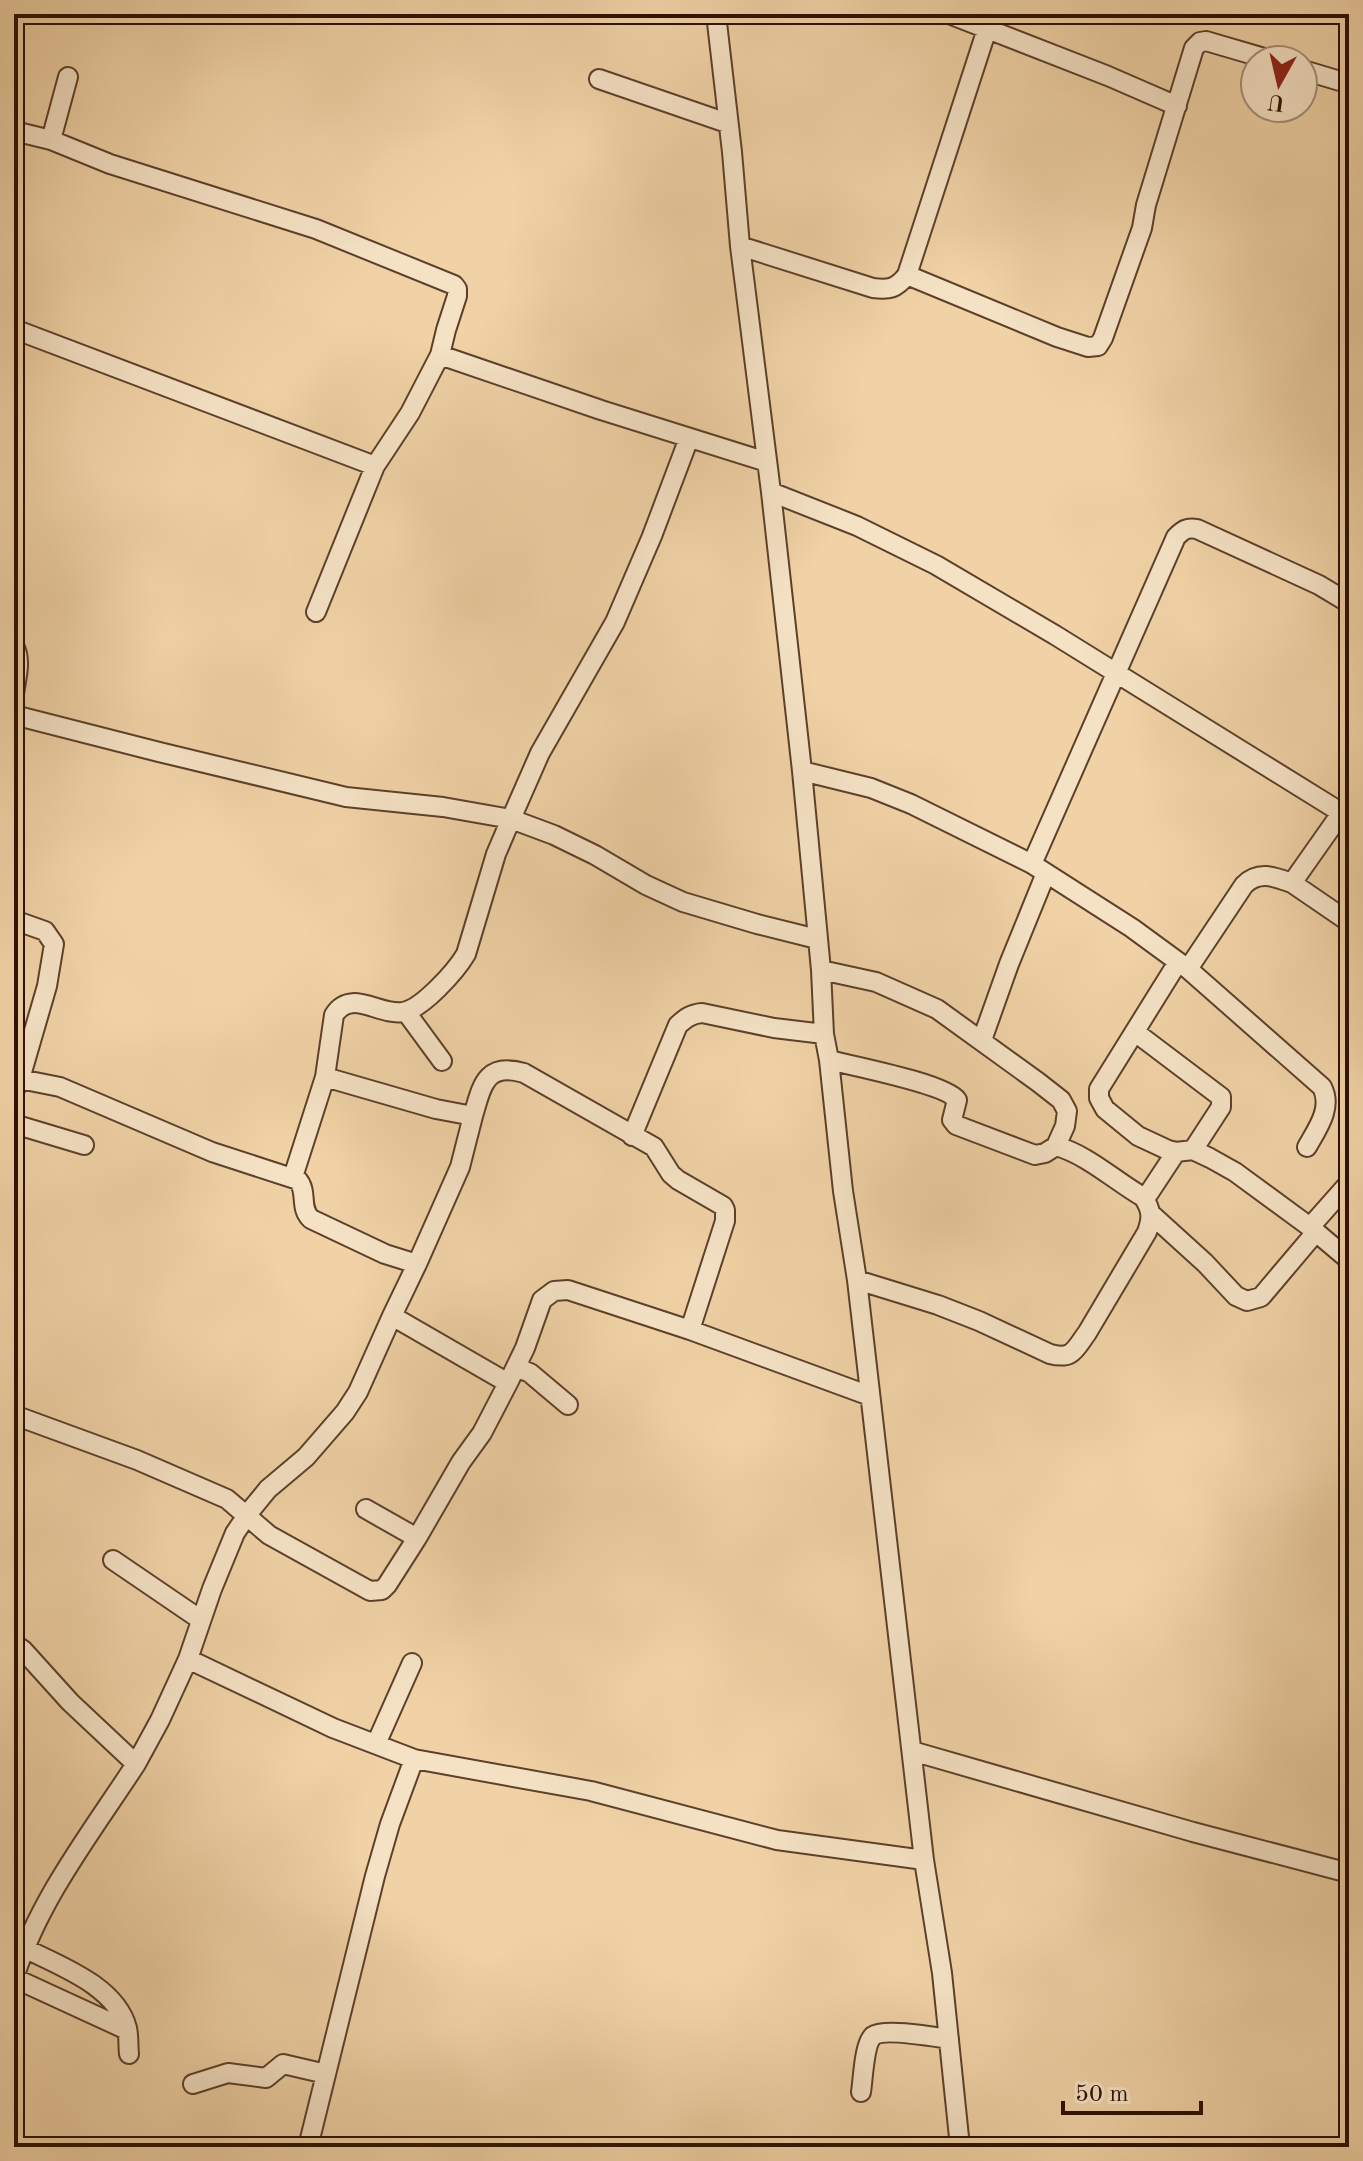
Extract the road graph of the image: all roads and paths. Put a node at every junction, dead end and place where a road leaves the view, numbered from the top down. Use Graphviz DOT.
graph roads {
  1 [pos="716,14"];
  2 [pos="949,14"];
  3 [pos="987,29"];
  4 [pos="1239,50"];
  5 [pos="1319,75"];
  6 [pos="68,77"];
  7 [pos="599,79"];
  8 [pos="1340,81"];
  9 [pos="1177,106"];
  10 [pos="727,123"];
  11 [pos="14,131"];
  12 [pos="51,140"];
  13 [pos="740,246"];
  14 [pos="907,275"];
  15 [pos="14,329"];
  16 [pos="440,355"];
  17 [pos="689,438"];
  18 [pos="767,462"];
  19 [pos="375,466"];
  20 [pos="771,492"];
  21 [pos="1349,603"];
  22 [pos="316,612"];
  23 [pos="14,646"];
  24 [pos="1115,673"];
  25 [pos="14,694"];
  26 [pos="14,715"];
  27 [pos="802,771"];
  28 [pos="1345,808"];
  29 [pos="511,819"];
  30 [pos="1039,869"];
  31 [pos="1292,883"];
  32 [pos="14,920"];
  33 [pos="1349,922"];
  34 [pos="817,939"];
  35 [pos="1183,966"];
  36 [pos="821,970"];
  37 [pos="406,1012"];
  38 [pos="1135,1032"];
  39 [pos="824,1034"];
  40 [pos="982,1040"];
  41 [pos="829,1060"];
  42 [pos="442,1061"];
  43 [pos="325,1077"];
  44 [pos="17,1085"];
  45 [pos="473,1116"];
  46 [pos="14,1124"];
  47 [pos="632,1136"];
  48 [pos="84,1145"];
  49 [pos="1056,1146"];
  50 [pos="1307,1147"];
  51 [pos="1184,1151"];
  52 [pos="293,1177"];
  53 [pos="1349,1183"];
  54 [pos="1147,1206"];
  55 [pos="1313,1230"];
  56 [pos="1349,1260"];
  57 [pos="417,1264"];
  58 [pos="857,1280"];
  59 [pos="392,1316"];
  60 [pos="690,1330"];
  61 [pos="512,1375"];
  62 [pos="870,1396"];
  63 [pos="568,1405"];
  64 [pos="14,1415"];
  65 [pos="366,1509"];
  66 [pos="247,1516"];
  67 [pos="417,1538"];
  68 [pos="113,1560"];
  69 [pos="201,1620"];
  70 [pos="14,1644"];
  71 [pos="188,1659"];
  72 [pos="412,1663"];
  73 [pos="376,1744"];
  74 [pos="912,1751"];
  75 [pos="414,1759"];
  76 [pos="136,1764"];
  77 [pos="924,1860"];
  78 [pos="1349,1873"];
  79 [pos="24,1948"];
  80 [pos="14,1978"];
  81 [pos="127,2030"];
  82 [pos="949,2039"];
  83 [pos="129,2054"];
  84 [pos="326,2074"];
  85 [pos="193,2084"];
  86 [pos="861,2092"];
  87 [pos="308,2147"];
  88 [pos="960,2147"];
  1 -- 10 [label="street"];
  2 -- 3 [label="street"];
  3 -- 9 [label="street"];
  3 -- 14 [label="street"];
  4 -- 9 [label="street"];
  5 -- 8 [label="street"];
  6 -- 12 [label="street"];
  7 -- 10 [label="street"];
  9 -- 14 [label="street"];
  10 -- 13 [label="street"];
  11 -- 12 [label="street"];
  12 -- 16 [label="street"];
  13 -- 14 [label="street"];
  13 -- 18 [label="street"];
  15 -- 19 [label="street"];
  16 -- 17 [label="street"];
  16 -- 19 [label="street"];
  17 -- 18 [label="street"];
  17 -- 29 [label="street"];
  18 -- 20 [label="street"];
  19 -- 22 [label="street"];
  20 -- 24 [label="street"];
  20 -- 27 [label="street"];
  21 -- 24 [label="street"];
  23 -- 25 [label="street"];
  24 -- 28 [label="street"];
  24 -- 30 [label="street"];
  26 -- 29 [label="street"];
  27 -- 30 [label="street"];
  27 -- 34 [label="street"];
  28 -- 31 [label="street"];
  29 -- 34 [label="street"];
  29 -- 37 [label="street"];
  30 -- 35 [label="street"];
  30 -- 40 [label="street"];
  31 -- 33 [label="street"];
  31 -- 35 [label="street"];
  32 -- 44 [label="street"];
  34 -- 36 [label="street"];
  35 -- 38 [label="street"];
  35 -- 50 [label="street"];
  36 -- 39 [label="street"];
  36 -- 40 [label="street"];
  37 -- 42 [label="street"];
  37 -- 43 [label="street"];
  38 -- 51 [label="street"];
  38 -- 51 [label="street"];
  39 -- 41 [label="street"];
  39 -- 47 [label="street"];
  40 -- 49 [label="street"];
  41 -- 49 [label="street"];
  41 -- 58 [label="street"];
  43 -- 45 [label="street"];
  43 -- 52 [label="street"];
  44 -- 52 [label="street"];
  45 -- 47 [label="street"];
  45 -- 57 [label="street"];
  46 -- 48 [label="street"];
  47 -- 60 [label="street"];
  49 -- 54 [label="street"];
  51 -- 54 [label="street"];
  51 -- 55 [label="street"];
  52 -- 57 [label="street"];
  53 -- 55 [label="street"];
  54 -- 55 [label="street"];
  54 -- 58 [label="street"];
  55 -- 56 [label="street"];
  57 -- 59 [label="street"];
  58 -- 62 [label="street"];
  59 -- 61 [label="street"];
  59 -- 66 [label="street"];
  60 -- 61 [label="street"];
  60 -- 62 [label="street"];
  61 -- 63 [label="street"];
  61 -- 67 [label="street"];
  62 -- 74 [label="street"];
  64 -- 66 [label="street"];
  65 -- 67 [label="street"];
  66 -- 67 [label="street"];
  66 -- 69 [label="street"];
  68 -- 69 [label="street"];
  69 -- 71 [label="street"];
  70 -- 76 [label="street"];
  71 -- 73 [label="street"];
  71 -- 76 [label="street"];
  72 -- 73 [label="street"];
  73 -- 75 [label="street"];
  74 -- 77 [label="street"];
  74 -- 78 [label="street"];
  75 -- 77 [label="street"];
  75 -- 84 [label="street"];
  76 -- 79 [label="street"];
  77 -- 82 [label="street"];
  79 -- 80 [label="street"];
  79 -- 81 [label="street"];
  80 -- 81 [label="street"];
  81 -- 83 [label="street"];
  82 -- 86 [label="street"];
  82 -- 88 [label="street"];
  84 -- 85 [label="street"];
  84 -- 87 [label="street"];
}
